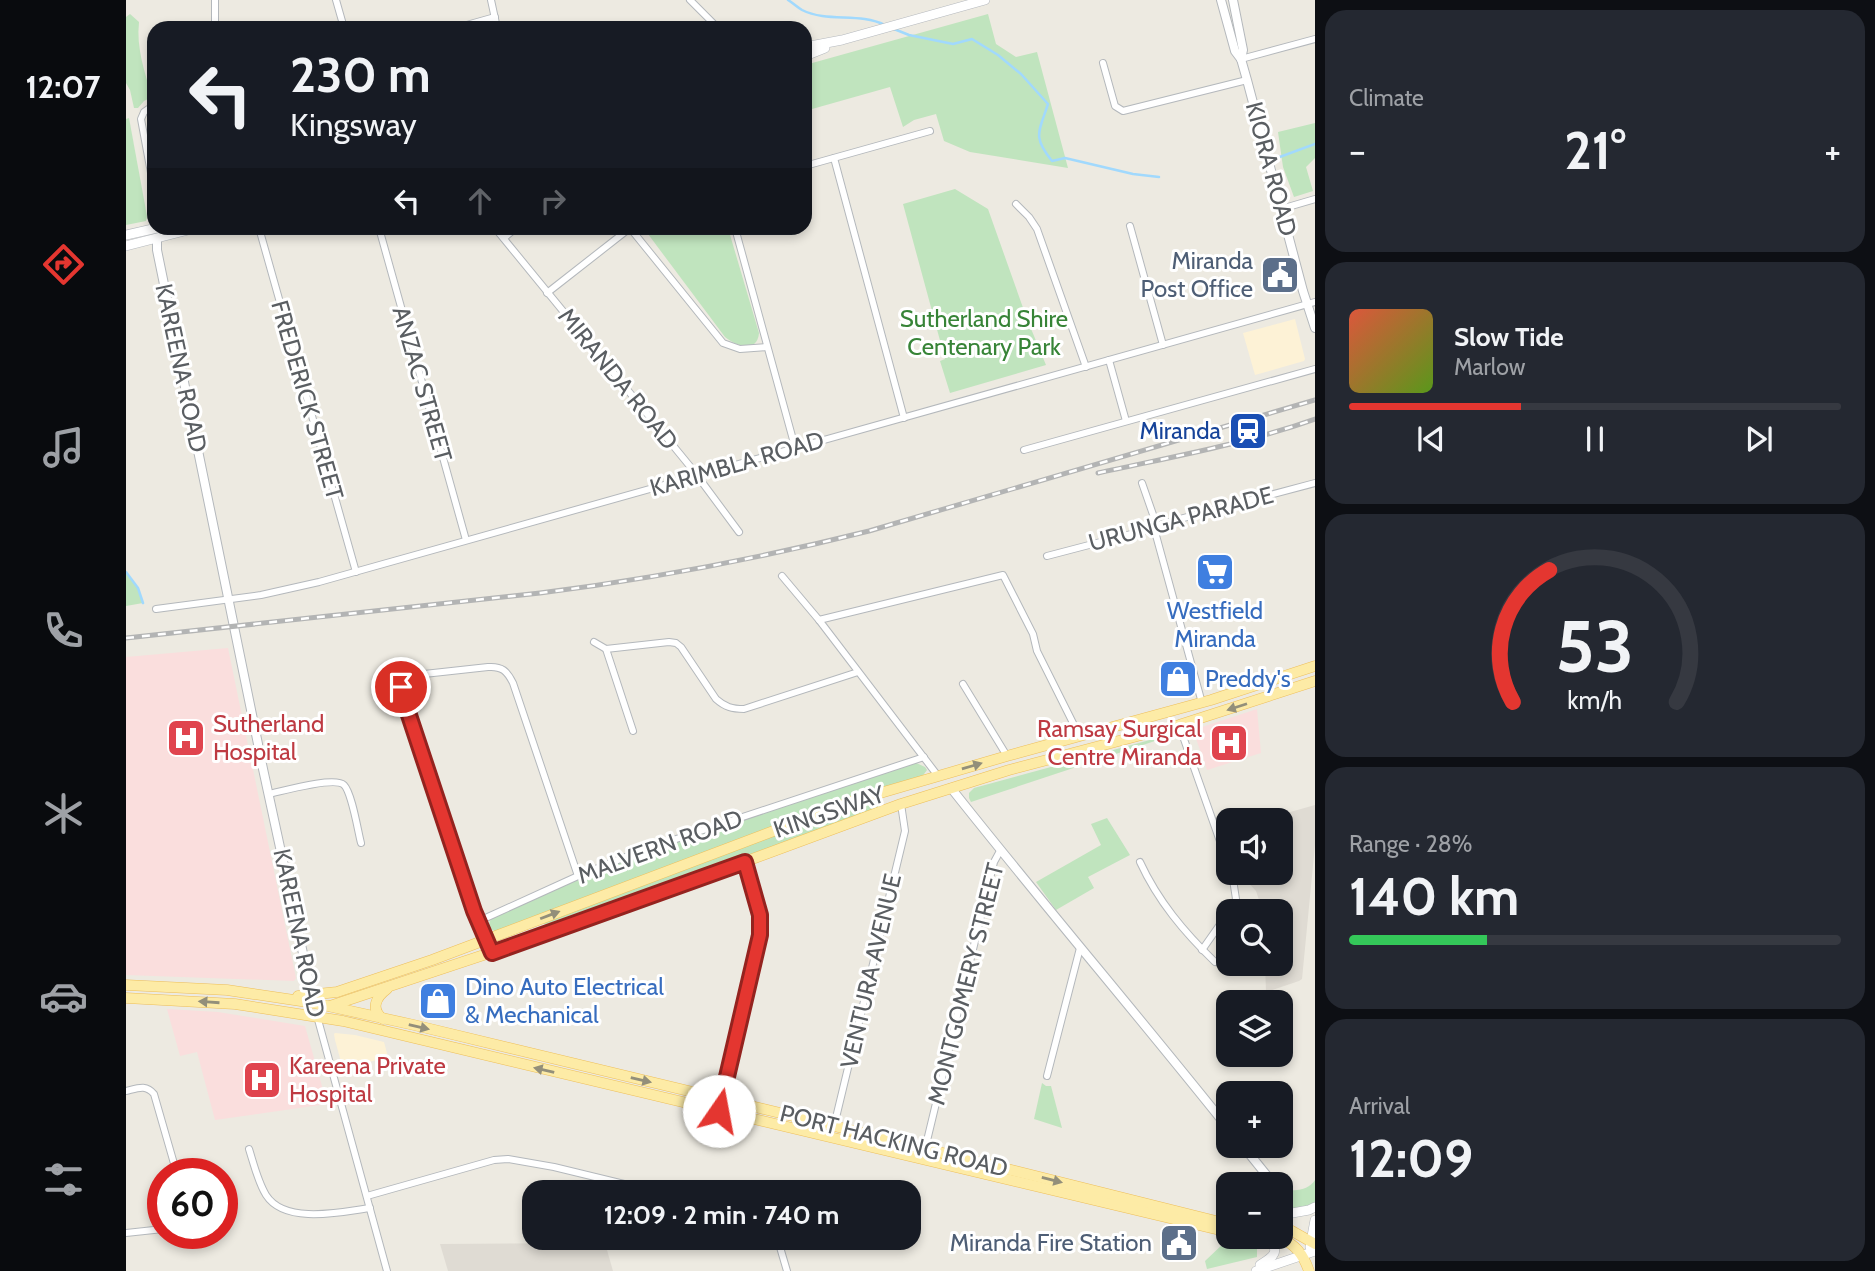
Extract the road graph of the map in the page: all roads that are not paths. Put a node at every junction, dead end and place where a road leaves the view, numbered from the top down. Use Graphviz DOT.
graph roads {
  1 [pos="215,0"];
  2 [pos="336,0"];
  3 [pos="491,0"];
  4 [pos="690,0"];
  5 [pos="985,0"];
  6 [pos="1221,0"];
  7 [pos="1233,0"];
  8 [pos="495,17"];
  9 [pos="215,21"];
  10 [pos="342,21"];
  11 [pos="481,21"];
  12 [pos="496,21"];
  13 [pos="711,21"];
  14 [pos="1315,39"];
  15 [pos="842,40"];
  16 [pos="812,46"];
  17 [pos="812,53"];
  18 [pos="1241,59"];
  19 [pos="1103,64"];
  20 [pos="1247,80"];
  21 [pos="147,110"];
  22 [pos="930,131"];
  23 [pos="147,151"];
  24 [pos="834,158"];
  25 [pos="812,164"];
  26 [pos="1315,199"];
  27 [pos="1016,204"];
  28 [pos="1281,209"];
  29 [pos="1130,226"];
  30 [pos="147,230"];
  31 [pos="126,235"];
  32 [pos="157,235"];
  33 [pos="169,235"];
  34 [pos="261,235"];
  35 [pos="381,235"];
  36 [pos="501,235"];
  37 [pos="507,235"];
  38 [pos="621,235"];
  39 [pos="636,235"];
  40 [pos="737,235"];
  41 [pos="157,238"];
  42 [pos="503,238"];
  43 [pos="126,246"];
  44 [pos="547,293"];
  45 [pos="1311,303"];
  46 [pos="1313,324"];
  47 [pos="1315,335"];
  48 [pos="1163,345"];
  49 [pos="768,347"];
  50 [pos="1108,360"];
  51 [pos="1086,367"];
  52 [pos="1315,369"];
  53 [pos="904,418"];
  54 [pos="1126,422"];
  55 [pos="795,447"];
  56 [pos="1024,450"];
  57 [pos="697,475"];
  58 [pos="1142,483"];
  59 [pos="1315,483"];
  60 [pos="1155,527"];
  61 [pos="739,532"];
  62 [pos="466,540"];
  63 [pos="1047,556"];
  64 [pos="356,572"];
  65 [pos="782,576"];
  66 [pos="229,600"];
  67 [pos="156,608"];
  68 [pos="819,620"];
  69 [pos="594,642"];
  70 [pos="606,649"];
  71 [pos="1315,666"];
  72 [pos="858,672"];
  73 [pos="1315,681"];
  74 [pos="963,684"];
  75 [pos="1202,703"];
  76 [pos="1206,717"];
  77 [pos="1179,725"];
  78 [pos="633,732"];
  79 [pos="1080,737"];
  80 [pos="1087,751"];
  81 [pos="1007,756"];
  82 [pos="924,757"];
  83 [pos="938,776"];
  84 [pos="951,788"];
  85 [pos="269,793"];
  86 [pos="901,804"];
  87 [pos="1216,830"];
  88 [pos="361,843"];
  89 [pos="1000,851"];
  90 [pos="745,862"];
  91 [pos="1139,862"];
  92 [pos="578,876"];
  93 [pos="479,921"];
  94 [pos="1216,931"];
  95 [pos="486,940"];
  96 [pos="1080,948"];
  97 [pos="1202,950"];
  98 [pos="492,953"];
  99 [pos="1214,962"];
  100 [pos="126,985"];
  101 [pos="393,986"];
  102 [pos="126,998"];
  103 [pos="315,1006"];
  104 [pos="329,1007"];
  105 [pos="384,1019"];
  106 [pos="1047,1076"];
  107 [pos="126,1091"];
  108 [pos="721,1099"];
  109 [pos="719,1111"];
  110 [pos="1216,1113"];
  111 [pos="834,1126"];
  112 [pos="832,1138"];
  113 [pos="249,1149"];
  114 [pos="924,1154"];
  115 [pos="173,1158"];
  116 [pos="1253,1158"];
  117 [pos="1264,1172"];
  118 [pos="608,1180"];
  119 [pos="367,1196"];
  120 [pos="1315,1207"];
  121 [pos="370,1208"];
  122 [pos="1293,1213"];
  123 [pos="1315,1220"];
  124 [pos="1216,1221"];
  125 [pos="1216,1229"];
  126 [pos="147,1231"];
  127 [pos="1293,1232"];
  128 [pos="126,1233"];
  129 [pos="1293,1244"];
  130 [pos="1274,1249"];
  131 [pos="1310,1249"];
  132 [pos="780,1250"];
  133 [pos="1309,1270"];
  134 [pos="387,1271"];
  135 [pos="785,1271"];
  136 [pos="1255,1271"];
  1 -- 9 [label="street"];
  2 -- 10 [label="street"];
  3 -- 8 [label="street"];
  4 -- 13 [label="street"];
  5 -- 15 [label="main road"];
  6 -- 18 [label="street, KIORA ROAD"];
  7 -- 18 [label="street, KIORA ROAD"];
  8 -- 11 [label="street"];
  8 -- 12 [label="street"];
  14 -- 18 [label="street"];
  15 -- 16 [label="main road"];
  15 -- 17 [label="main road"];
  18 -- 20 [label="street, KIORA ROAD"];
  19 -- 20 [label="street"];
  20 -- 28 [label="street, KIORA ROAD"];
  21 -- 23 [label="street"];
  22 -- 24 [label="street"];
  24 -- 25 [label="street"];
  24 -- 53 [label="street"];
  26 -- 28 [label="street"];
  27 -- 51 [label="street"];
  28 -- 45 [label="street, KIORA ROAD"];
  29 -- 48 [label="street"];
  30 -- 31 [label="main road"];
  32 -- 41 [label="main road"];
  33 -- 41 [label="main road"];
  34 -- 64 [label="street, FREDERICK STREET"];
  35 -- 62 [label="street, ANZAC STREET"];
  36 -- 42 [label="street, MIRANDA ROAD"];
  37 -- 42 [label="street"];
  38 -- 44 [label="street"];
  39 -- 49 [label="street"];
  40 -- 49 [label="street"];
  41 -- 43 [label="main road"];
  41 -- 66 [label="street, KAREENA ROAD"];
  42 -- 44 [label="street, MIRANDA ROAD"];
  44 -- 57 [label="street, MIRANDA ROAD"];
  45 -- 46 [label="street, KIORA ROAD"];
  45 -- 48 [label="street, KARIMBLA ROAD"];
  46 -- 47 [label="street, KIORA ROAD"];
  48 -- 50 [label="street, KARIMBLA ROAD"];
  49 -- 55 [label="street"];
  50 -- 51 [label="street, KARIMBLA ROAD"];
  50 -- 54 [label="street"];
  51 -- 53 [label="street, KARIMBLA ROAD"];
  52 -- 54 [label="street"];
  53 -- 55 [label="street, KARIMBLA ROAD"];
  54 -- 56 [label="street"];
  55 -- 57 [label="street, KARIMBLA ROAD"];
  57 -- 61 [label="street, MIRANDA ROAD"];
  57 -- 62 [label="street, KARIMBLA ROAD"];
  58 -- 60 [label="street"];
  59 -- 60 [label="street, URUNGA PARADE"];
  60 -- 63 [label="street, URUNGA PARADE"];
  60 -- 75 [label="street"];
  62 -- 64 [label="street, KARIMBLA ROAD"];
  64 -- 66 [label="street, KARIMBLA ROAD"];
  65 -- 68 [label="street"];
  66 -- 67 [label="street, KARIMBLA ROAD"];
  66 -- 85 [label="street, KAREENA ROAD"];
  68 -- 72 [label="street"];
  68 -- 79 [label="street"];
  69 -- 70 [label="street"];
  70 -- 72 [label="street"];
  70 -- 78 [label="street"];
  71 -- 75 [label="main road, KINGSWAY"];
  72 -- 82 [label="street"];
  73 -- 76 [label="main road, KINGSWAY, one-way"];
  74 -- 81 [label="street"];
  75 -- 76 [label="main road"];
  75 -- 79 [label="main road, KINGSWAY"];
  76 -- 77 [label="main road, KINGSWAY"];
  77 -- 80 [label="main road, KINGSWAY"];
  77 -- 87 [label="street"];
  79 -- 80 [label="main road"];
  79 -- 81 [label="main road, KINGSWAY"];
  80 -- 84 [label="main road, KINGSWAY"];
  83 -- 81 [label="main road, KINGSWAY, one-way"];
  82 -- 83 [label="street"];
  82 -- 92 [label="street, MALVERN ROAD"];
  83 -- 84 [label="main road"];
  95 -- 83 [label="main road, KINGSWAY, one-way"];
  84 -- 86 [label="main road, KINGSWAY"];
  84 -- 89 [label="street"];
  85 -- 88 [label="street"];
  85 -- 103 [label="street, KAREENA ROAD"];
  86 -- 90 [label="main road, KINGSWAY"];
  86 -- 111 [label="street, VENTURA AVENUE"];
  89 -- 96 [label="street"];
  89 -- 114 [label="street, MONTGOMERY STREET"];
  90 -- 98 [label="main road, KINGSWAY"];
  90 -- 108 [label="street"];
  91 -- 97 [label="street"];
  92 -- 93 [label="street, MALVERN ROAD"];
  92 -- 93 [label="street"];
  93 -- 95 [label="street"];
  94 -- 97 [label="street"];
  95 -- 98 [label="main road"];
  95 -- 103 [label="main road, KINGSWAY"];
  96 -- 106 [label="street"];
  96 -- 110 [label="street"];
  97 -- 99 [label="street"];
  98 -- 101 [label="main road, KINGSWAY"];
  100 -- 103 [label="main road, KINGSWAY"];
  101 -- 104 [label="main road, KINGSWAY"];
  101 -- 105 [label="main road"];
  103 -- 102 [label="main road, KINGSWAY, one-way"];
  103 -- 104 [label="main road, PORT HACKING ROAD"];
  109 -- 103 [label="main road, PORT HACKING ROAD, one-way"];
  103 -- 119 [label="street, KAREENA ROAD"];
  104 -- 105 [label="main road, PORT HACKING ROAD"];
  105 -- 108 [label="main road, PORT HACKING ROAD, one-way"];
  107 -- 115 [label="street"];
  108 -- 109 [label="main road"];
  108 -- 111 [label="main road, PORT HACKING ROAD"];
  109 -- 112 [label="main road, PORT HACKING ROAD"];
  111 -- 112 [label="main road, VENTURA AVENUE"];
  111 -- 114 [label="main road, PORT HACKING ROAD"];
  112 -- 114 [label="main road, PORT HACKING ROAD"];
  113 -- 121 [label="street"];
  114 -- 124 [label="main road, PORT HACKING ROAD, one-way"];
  114 -- 125 [label="main road, PORT HACKING ROAD"];
  116 -- 117 [label="street"];
  118 -- 119 [label="street"];
  119 -- 121 [label="street, KAREENA ROAD"];
  120 -- 122 [label="main road"];
  121 -- 134 [label="street, KAREENA ROAD"];
  123 -- 131 [label="main road"];
  126 -- 128 [label="street"];
  127 -- 131 [label="main road"];
  129 -- 131 [label="main road"];
  130 -- 136 [label="main road"];
  131 -- 133 [label="main road"];
  131 -- 136 [label="main road"];
  132 -- 135 [label="street"];
}
